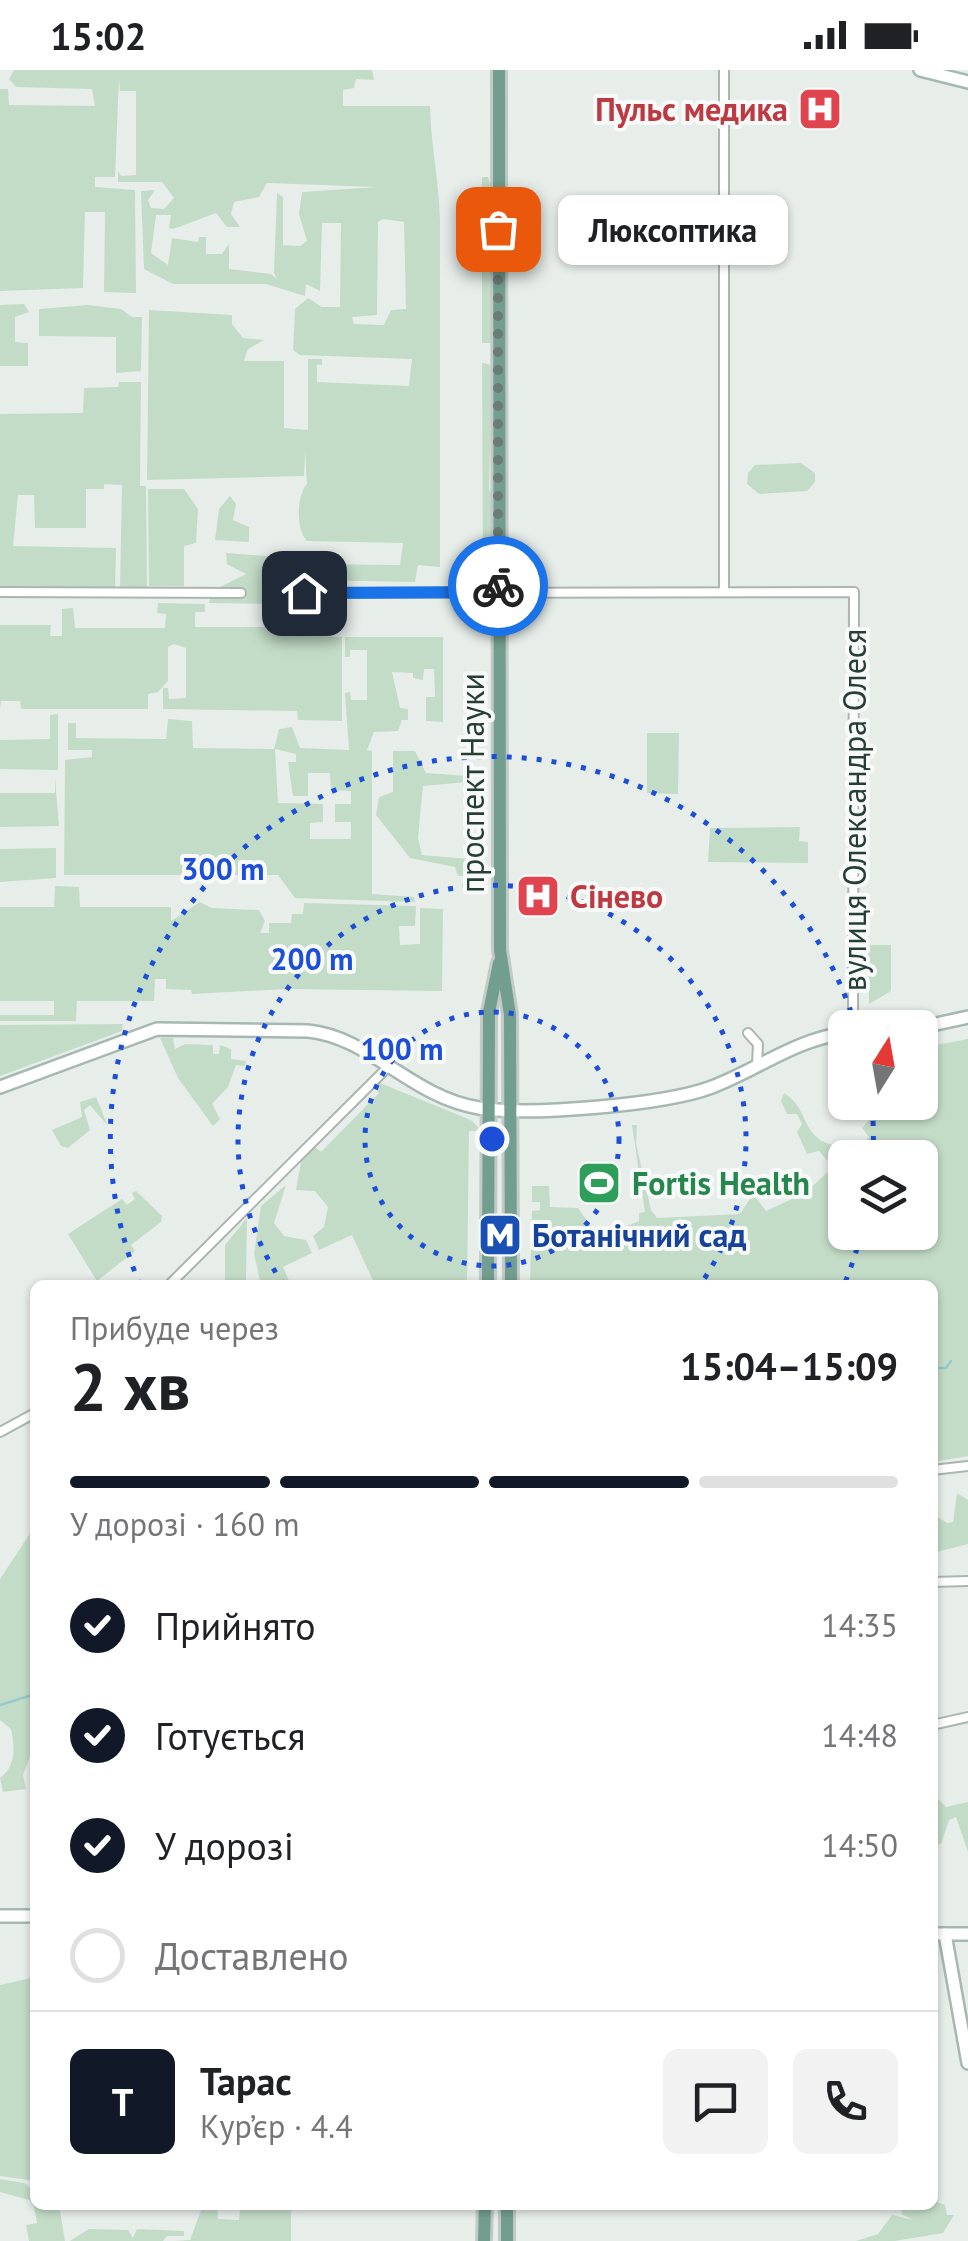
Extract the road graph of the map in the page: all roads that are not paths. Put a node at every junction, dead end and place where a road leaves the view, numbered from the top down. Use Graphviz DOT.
graph roads {
  1 [pos="498,70"];
  2 [pos="724,70"];
  3 [pos="920,70"];
  4 [pos="968,82"];
  5 [pos="0,592"];
  6 [pos="498,592"];
  7 [pos="724,592"];
  8 [pos="304,593"];
  9 [pos="241,594"];
  10 [pos="500,956"];
  11 [pos="854,1010"];
  12 [pos="968,1017"];
  13 [pos="938,1024"];
  14 [pos="748,1033"];
  15 [pos="828,1037"];
  16 [pos="757,1065"];
  17 [pos="386,1068"];
  18 [pos="0,1087"];
  19 [pos="489,1110"];
  20 [pos="512,1110"];
  21 [pos="173,1280"];
  22 [pos="488,1280"];
  23 [pos="511,1280"];
  24 [pos="30,1416"];
  25 [pos="0,1432"];
  26 [pos="968,1466"];
  27 [pos="938,1469"];
  28 [pos="968,1581"];
  29 [pos="938,1582"];
  30 [pos="968,1717"];
  31 [pos="938,1724"];
  32 [pos="0,1916"];
  33 [pos="30,1916"];
  34 [pos="939,1934"];
  35 [pos="968,1934"];
  36 [pos="968,2063"];
  37 [pos="484,2210"];
  38 [pos="508,2210"];
  39 [pos="484,2241"];
  40 [pos="507,2241"];
  1 -- 6 [label="main road, проспект Науки"];
  2 -- 7 [label="street"];
  3 -- 4 [label="street"];
  5 -- 9 [label="street"];
  6 -- 7 [label="street"];
  6 -- 8 [label="street"];
  6 -- 10 [label="main road, проспект Науки"];
  7 -- 11 [label="street, вулиця Олександра Олеся"];
  10 -- 19 [label="main road, проспект Науки"];
  10 -- 20 [label="main road, проспект Науки"];
  12 -- 13 [label="street"];
  14 -- 16 [label="street"];
  15 -- 16 [label="street"];
  16 -- 20 [label="street"];
  17 -- 18 [label="street"];
  17 -- 19 [label="street"];
  17 -- 21 [label="street"];
  19 -- 20 [label="street"];
  19 -- 22 [label="main road, проспект Науки"];
  20 -- 23 [label="main road, проспект Науки"];
  24 -- 25 [label="street"];
  26 -- 27 [label="street"];
  28 -- 29 [label="street"];
  30 -- 31 [label="street"];
  32 -- 33 [label="street"];
  34 -- 35 [label="street"];
  34 -- 36 [label="street"];
  37 -- 39 [label="main road"];
  38 -- 40 [label="main road"];
}
